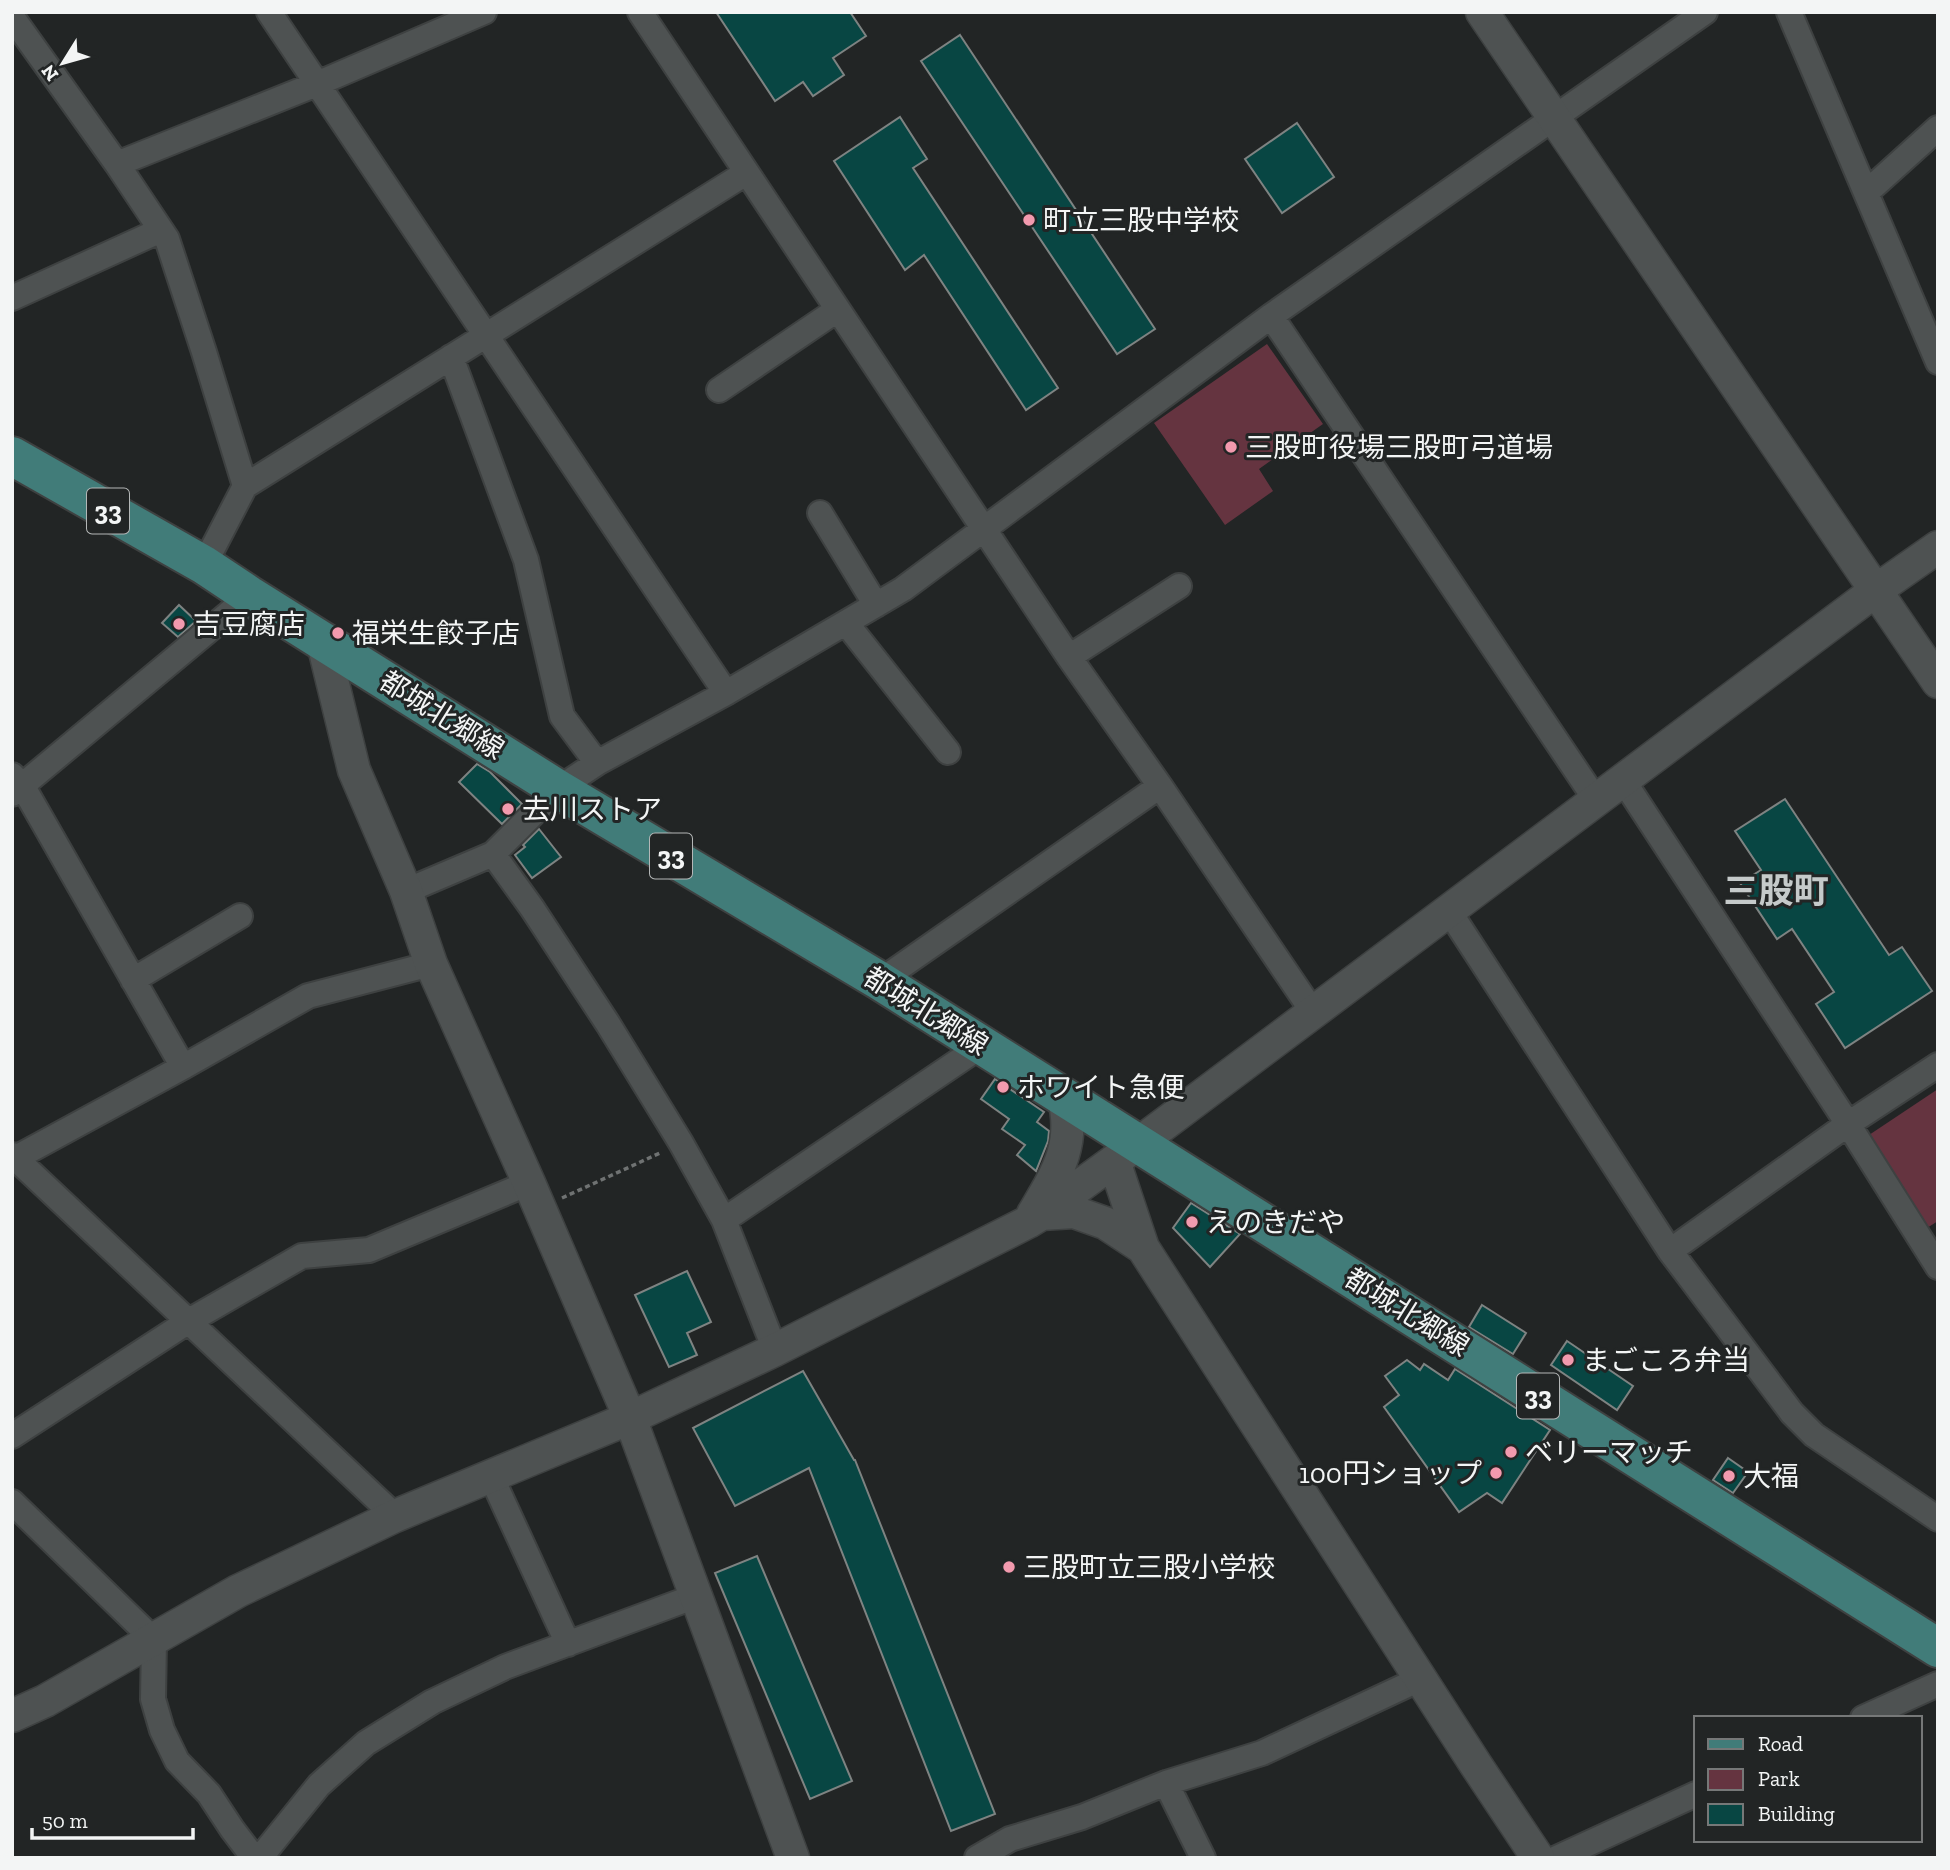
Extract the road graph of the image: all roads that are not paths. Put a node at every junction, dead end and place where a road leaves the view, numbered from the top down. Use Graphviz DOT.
graph roads {
  1 [pos="270,12"];
  2 [pos="484,12"];
  3 [pos="639,12"];
  4 [pos="1482,12"];
  5 [pos="1705,12"];
  6 [pos="1788,12"];
  7 [pos="12,17"];
  8 [pos="318,83"];
  9 [pos="1554,119"];
  10 [pos="1938,128"];
  11 [pos="117,164"];
  12 [pos="746,173"];
  13 [pos="1866,193"];
  14 [pos="160,230"];
  15 [pos="12,298"];
  16 [pos="836,310"];
  17 [pos="1271,316"];
  18 [pos="487,334"];
  19 [pos="451,357"];
  20 [pos="1938,362"];
  21 [pos="719,390"];
  22 [pos="12,456"];
  23 [pos="245,486"];
  24 [pos="820,513"];
  25 [pos="983,530"];
  26 [pos="1938,547"];
  27 [pos="204,565"];
  28 [pos="1179,586"];
  29 [pos="1875,591"];
  30 [pos="249,595"];
  31 [pos="876,605"];
  32 [pos="846,623"];
  33 [pos="322,639"];
  34 [pos="1069,657"];
  35 [pos="1938,682"];
  36 [pos="726,693"];
  37 [pos="948,752"];
  38 [pos="597,763"];
  39 [pos="1623,780"];
  40 [pos="16,785"];
  41 [pos="1160,786"];
  42 [pos="558,789"];
  43 [pos="1596,800"];
  44 [pos="493,854"];
  45 [pos="406,891"];
  46 [pos="1449,911"];
  47 [pos="240,916"];
  48 [pos="431,964"];
  49 [pos="133,980"];
  50 [pos="880,981"];
  51 [pos="1313,1012"];
  52 [pos="981,1046"];
  53 [pos="1938,1065"];
  54 [pos="183,1067"];
  55 [pos="1063,1097"];
  56 [pos="1848,1124"];
  57 [pos="1126,1152"];
  58 [pos="13,1158"];
  59 [pos="534,1196"];
  60 [pos="1035,1218"];
  61 [pos="724,1220"];
  62 [pos="1143,1248"];
  63 [pos="1670,1251"];
  64 [pos="1938,1267"];
  65 [pos="189,1321"];
  66 [pos="775,1350"];
  67 [pos="631,1418"];
  68 [pos="12,1436"];
  69 [pos="491,1476"];
  70 [pos="12,1502"];
  71 [pos="395,1516"];
  72 [pos="1938,1518"];
  73 [pos="696,1596"];
  74 [pos="154,1640"];
  75 [pos="568,1644"];
  76 [pos="1938,1648"];
  77 [pos="1422,1678"];
  78 [pos="1938,1684"];
  79 [pos="12,1716"];
  80 [pos="1867,1716"];
  81 [pos="1166,1783"];
  82 [pos="1694,1795"];
  83 [pos="254,1858"];
  84 [pos="260,1858"];
  85 [pos="793,1858"];
  86 [pos="977,1858"];
  87 [pos="1203,1858"];
  88 [pos="1538,1858"];
  89 [pos="1557,1858"];
  1 -- 8 [label="street"];
  2 -- 8 [label="street"];
  3 -- 12 [label="street"];
  4 -- 9 [label="street"];
  5 -- 9 [label="street"];
  6 -- 13 [label="street"];
  7 -- 11 [label="street"];
  8 -- 11 [label="street"];
  8 -- 18 [label="street"];
  9 -- 17 [label="street"];
  9 -- 29 [label="street"];
  10 -- 13 [label="street"];
  11 -- 14 [label="street"];
  12 -- 16 [label="street"];
  12 -- 18 [label="street"];
  13 -- 20 [label="street"];
  14 -- 15 [label="street"];
  14 -- 23 [label="street"];
  16 -- 21 [label="street"];
  16 -- 25 [label="street"];
  17 -- 25 [label="street"];
  17 -- 43 [label="street"];
  18 -- 19 [label="street"];
  18 -- 36 [label="street"];
  19 -- 23 [label="street"];
  19 -- 38 [label="street"];
  22 -- 27 [label="main road, 都城北郷線 / 33"];
  23 -- 27 [label="street"];
  24 -- 31 [label="street"];
  25 -- 31 [label="street"];
  25 -- 34 [label="street"];
  26 -- 29 [label="street"];
  27 -- 30 [label="main road, 都城北郷線 / 33"];
  28 -- 34 [label="street"];
  29 -- 35 [label="street"];
  29 -- 39 [label="street"];
  30 -- 33 [label="main road, 都城北郷線 / 33"];
  30 -- 40 [label="street"];
  31 -- 32 [label="street"];
  32 -- 36 [label="street"];
  32 -- 37 [label="street"];
  33 -- 42 [label="main road, 都城北郷線 / 33"];
  33 -- 45 [label="street"];
  34 -- 41 [label="street"];
  36 -- 38 [label="street"];
  38 -- 42 [label="street"];
  39 -- 43 [label="street"];
  39 -- 56 [label="street"];
  40 -- 49 [label="street"];
  41 -- 50 [label="street"];
  41 -- 51 [label="street"];
  42 -- 44 [label="street"];
  42 -- 50 [label="main road, 都城北郷線 / 33"];
  43 -- 46 [label="street"];
  44 -- 45 [label="street"];
  44 -- 61 [label="street"];
  45 -- 48 [label="street"];
  46 -- 51 [label="street"];
  46 -- 63 [label="street"];
  47 -- 49 [label="street"];
  48 -- 54 [label="street"];
  48 -- 59 [label="street"];
  49 -- 54 [label="street"];
  50 -- 52 [label="main road, 都城北郷線 / 33"];
  51 -- 57 [label="street"];
  52 -- 55 [label="main road, 都城北郷線 / 33"];
  52 -- 61 [label="street"];
  53 -- 56 [label="street"];
  54 -- 58 [label="street"];
  55 -- 57 [label="main road, 都城北郷線 / 33"];
  55 -- 60 [label="street"];
  56 -- 63 [label="street"];
  56 -- 64 [label="street"];
  57 -- 60 [label="street"];
  57 -- 62 [label="street"];
  57 -- 76 [label="main road, 都城北郷線 / 33"];
  58 -- 65 [label="street"];
  59 -- 65 [label="street"];
  59 -- 67 [label="street"];
  60 -- 62 [label="street"];
  60 -- 66 [label="street"];
  61 -- 66 [label="street"];
  62 -- 77 [label="street"];
  63 -- 72 [label="street"];
  65 -- 68 [label="street"];
  65 -- 71 [label="street"];
  66 -- 67 [label="street"];
  67 -- 69 [label="street"];
  67 -- 73 [label="street"];
  69 -- 71 [label="street"];
  69 -- 75 [label="street"];
  70 -- 74 [label="street"];
  71 -- 74 [label="street"];
  73 -- 75 [label="street"];
  73 -- 85 [label="street"];
  74 -- 79 [label="street"];
  74 -- 83 [label="street"];
  75 -- 84 [label="street"];
  77 -- 81 [label="street"];
  77 -- 88 [label="street"];
  78 -- 80 [label="street"];
  81 -- 86 [label="street"];
  81 -- 87 [label="street"];
  82 -- 89 [label="street"];
}
